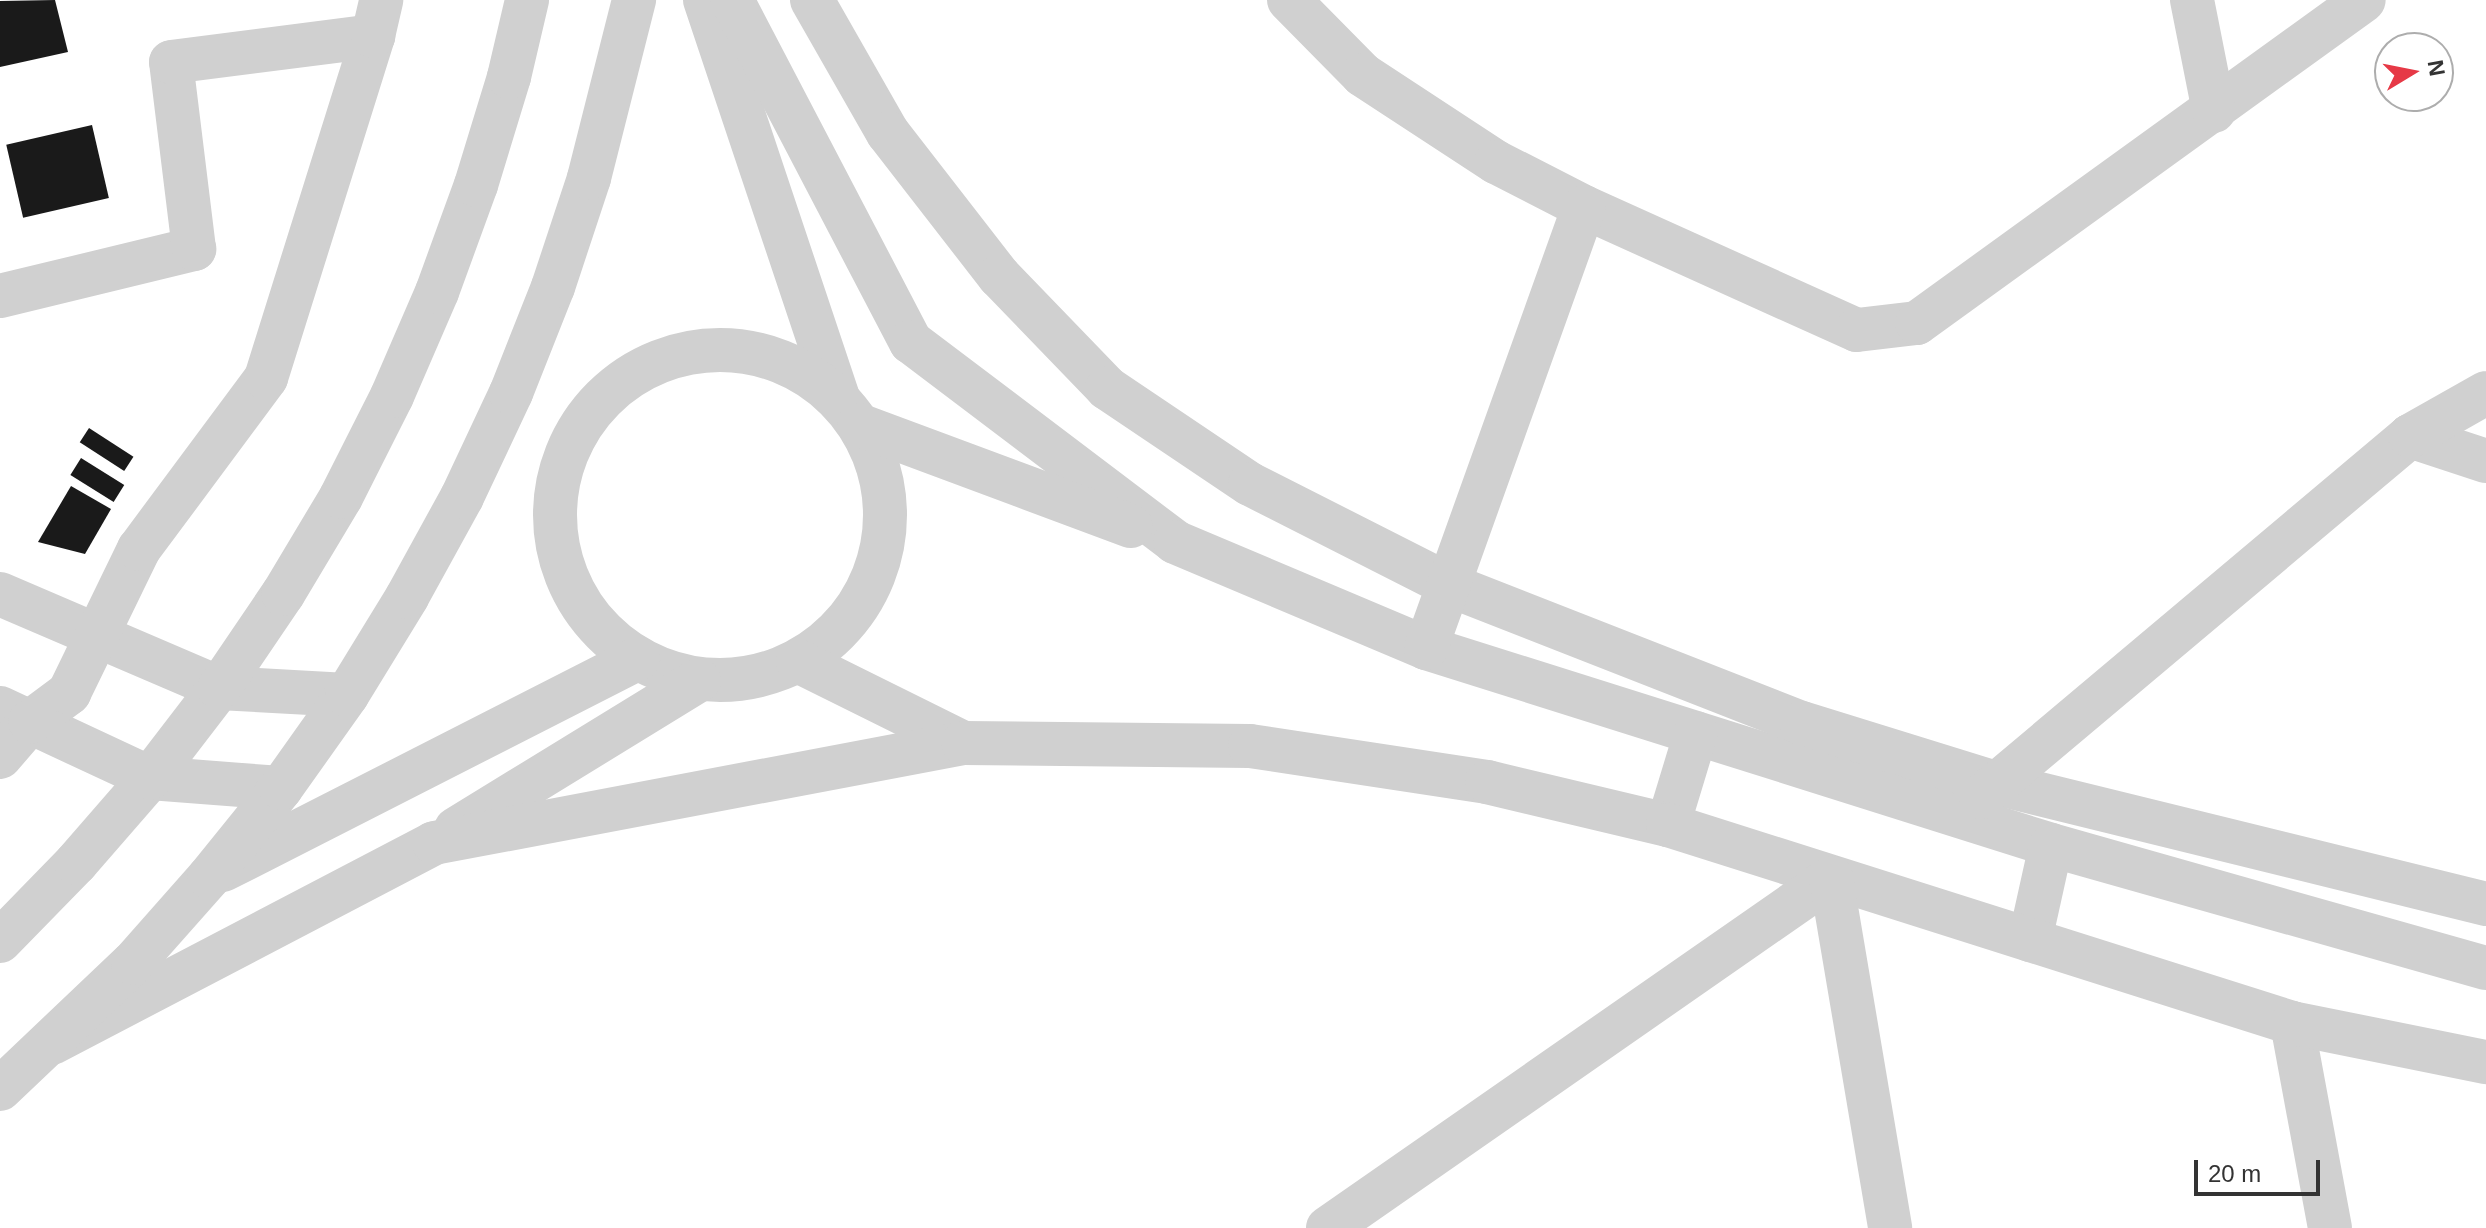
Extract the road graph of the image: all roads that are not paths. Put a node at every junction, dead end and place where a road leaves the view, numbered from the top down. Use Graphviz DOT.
graph roads {
  1 [pos="527,0"];
  2 [pos="634,0"];
  3 [pos="705,0"];
  4 [pos="732,0"];
  5 [pos="812,0"];
  6 [pos="1289,0"];
  7 [pos="2192,0"];
  8 [pos="2364,0"];
  9 [pos="377,18"];
  10 [pos="2214,111"];
  11 [pos="1584,207"];
  12 [pos="0,296"];
  13 [pos="2486,393"];
  14 [pos="849,412"];
  15 [pos="2410,436"];
  16 [pos="2486,461"];
  17 [pos="1175,542"];
  18 [pos="1449,585"];
  19 [pos="0,594"];
  20 [pos="97,635"];
  21 [pos="1426,648"];
  22 [pos="638,659"];
  23 [pos="798,661"];
  24 [pos="699,680"];
  25 [pos="219,688"];
  26 [pos="347,695"];
  27 [pos="15,715"];
  28 [pos="1696,733"];
  29 [pos="963,743"];
  30 [pos="0,757"];
  31 [pos="150,778"];
  32 [pos="1999,784"];
  33 [pos="281,788"];
  34 [pos="1957,815"];
  35 [pos="1668,825"];
  36 [pos="434,843"];
  37 [pos="2051,845"];
  38 [pos="209,877"];
  39 [pos="1831,878"];
  40 [pos="2486,904"];
  41 [pos="2030,940"];
  42 [pos="0,941"];
  43 [pos="2486,968"];
  44 [pos="2292,1023"];
  45 [pos="52,1043"];
  46 [pos="2486,1062"];
  47 [pos="0,1089"];
  48 [pos="1328,1228"];
  49 [pos="1890,1228"];
  50 [pos="2330,1228"];
  1 -- 25 [label="street"];
  2 -- 26 [label="street"];
  3 -- 14 [label="street"];
  4 -- 17 [label="street"];
  5 -- 18 [label="street"];
  6 -- 11 [label="street"];
  7 -- 10 [label="street"];
  8 -- 10 [label="street"];
  9 -- 12 [label="street"];
  9 -- 20 [label="street"];
  10 -- 11 [label="street"];
  11 -- 18 [label="street"];
  13 -- 15 [label="street"];
  14 -- 17 [label="street"];
  14 -- 22 [label="street"];
  14 -- 23 [label="street"];
  15 -- 16 [label="street"];
  15 -- 32 [label="street"];
  17 -- 21 [label="street"];
  18 -- 21 [label="street"];
  18 -- 32 [label="street"];
  19 -- 20 [label="street"];
  20 -- 25 [label="street"];
  20 -- 27 [label="street"];
  21 -- 28 [label="street"];
  22 -- 24 [label="street"];
  22 -- 38 [label="street"];
  23 -- 24 [label="street"];
  23 -- 29 [label="street"];
  24 -- 36 [label="street"];
  25 -- 26 [label="street"];
  25 -- 31 [label="street"];
  26 -- 33 [label="street"];
  27 -- 30 [label="street"];
  27 -- 31 [label="street"];
  28 -- 34 [label="street"];
  28 -- 35 [label="street"];
  29 -- 35 [label="street"];
  29 -- 36 [label="street"];
  31 -- 33 [label="street"];
  31 -- 42 [label="street"];
  32 -- 34 [label="street"];
  32 -- 40 [label="street"];
  33 -- 38 [label="street"];
  34 -- 37 [label="street"];
  35 -- 39 [label="street"];
  36 -- 45 [label="street"];
  37 -- 41 [label="street"];
  37 -- 43 [label="street"];
  38 -- 45 [label="street"];
  39 -- 41 [label="street"];
  39 -- 48 [label="street"];
  39 -- 49 [label="street"];
  41 -- 44 [label="street"];
  44 -- 46 [label="street"];
  44 -- 50 [label="street"];
  45 -- 47 [label="street"];
}
